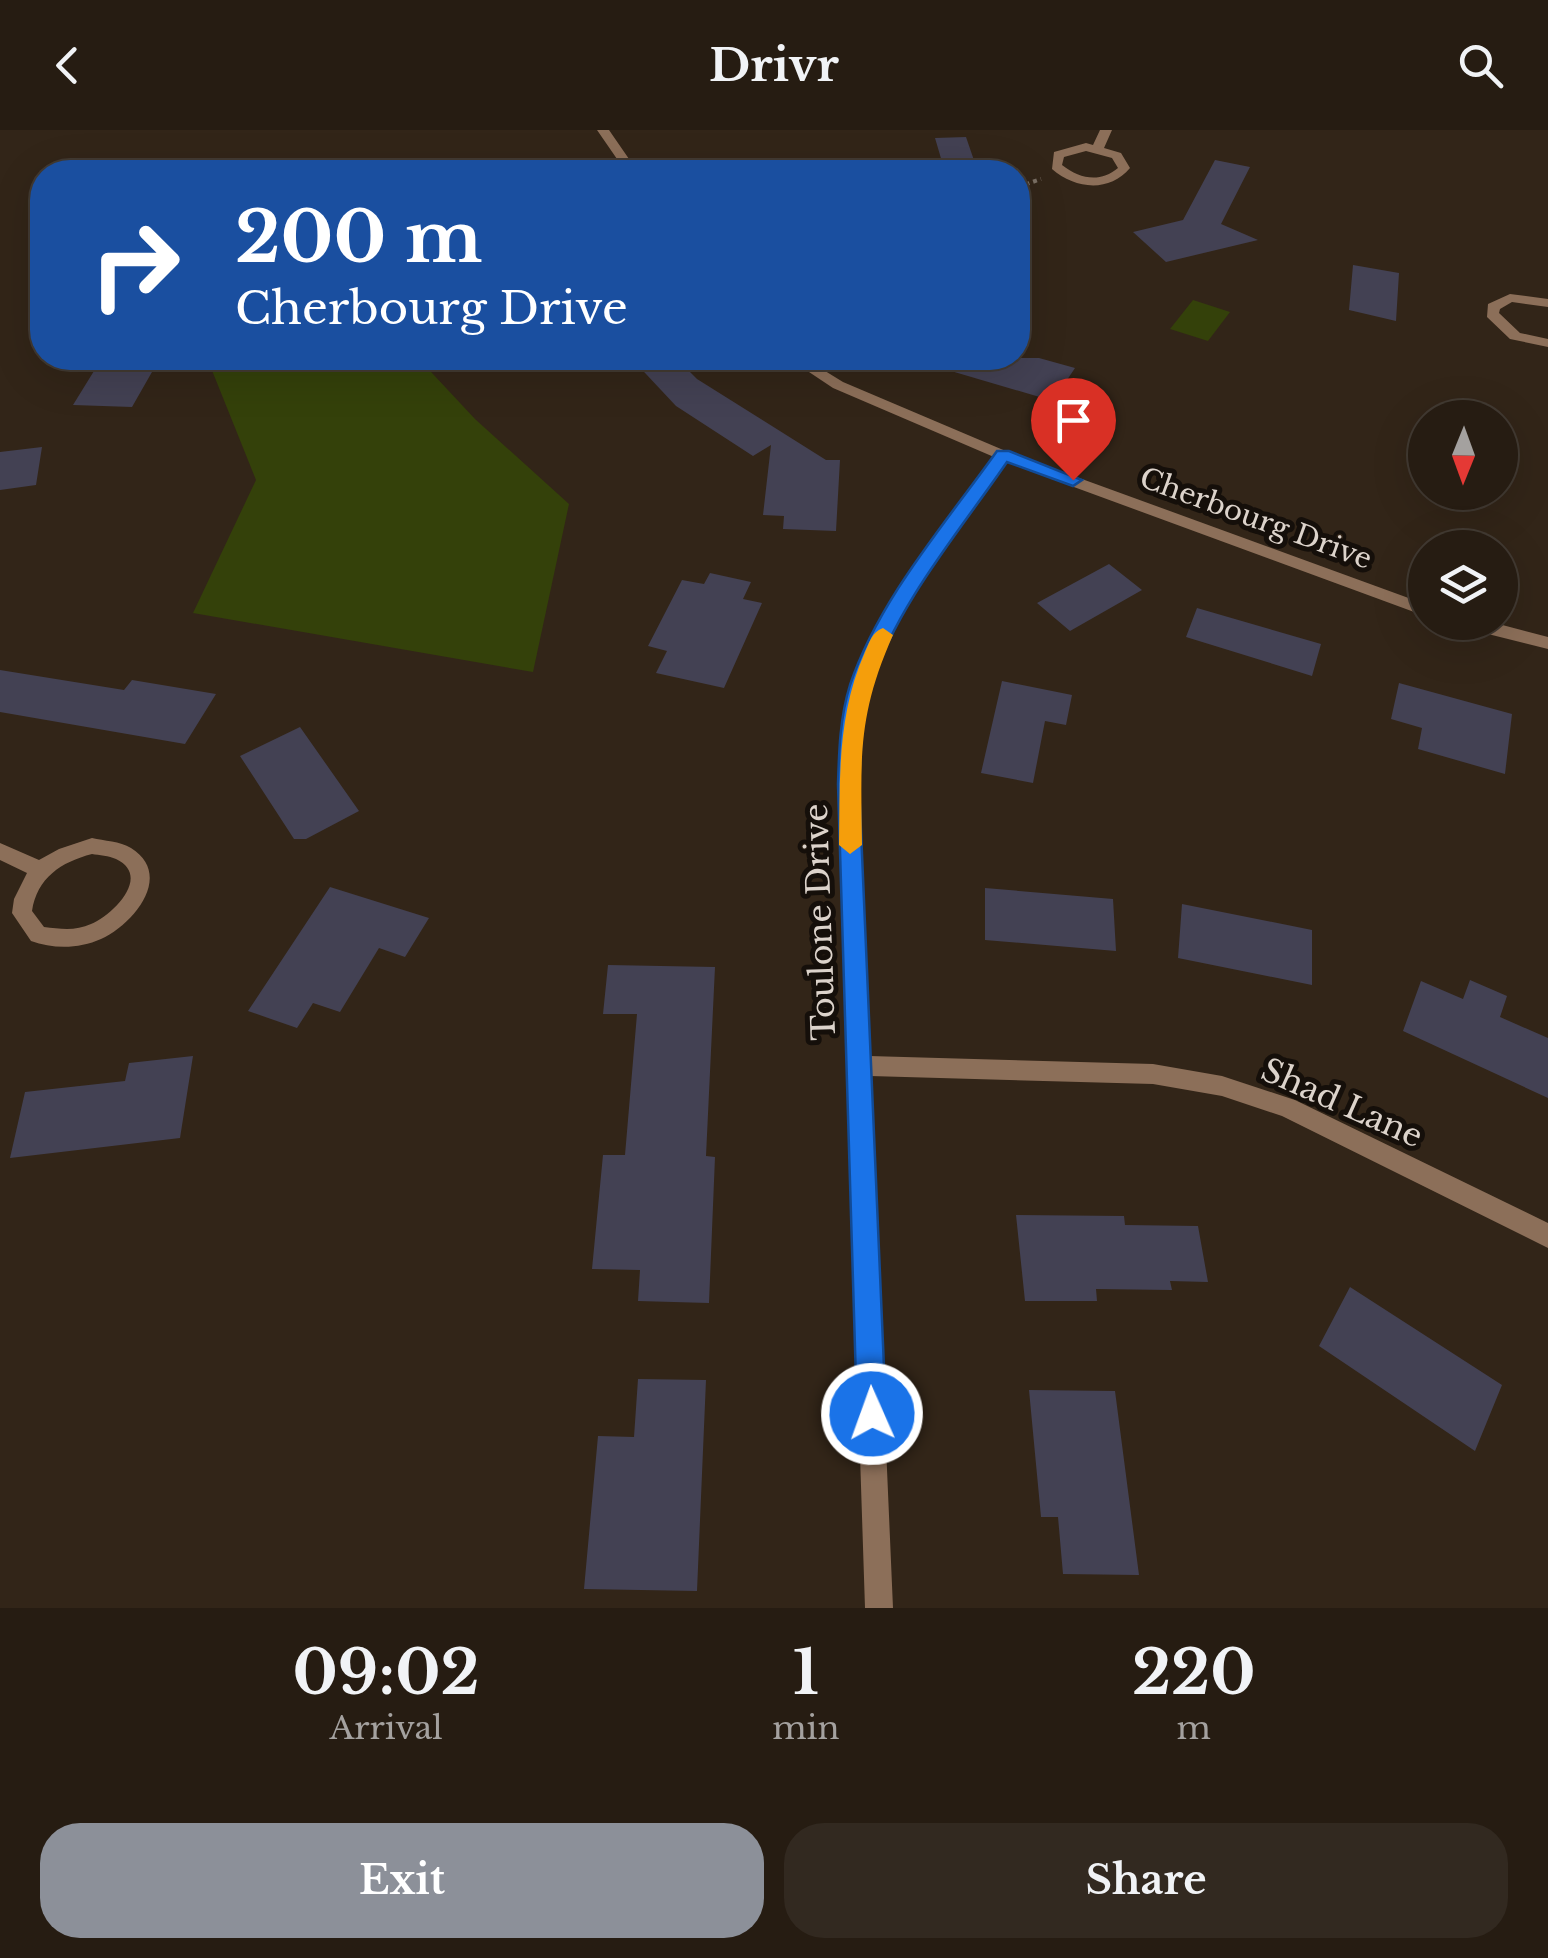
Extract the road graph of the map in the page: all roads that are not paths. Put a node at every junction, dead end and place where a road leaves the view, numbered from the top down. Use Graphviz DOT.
graph roads {
  1 [pos="604,130"];
  2 [pos="1106,130"];
  3 [pos="1098,148"];
  4 [pos="624,160"];
  5 [pos="1548,303"];
  6 [pos="1548,343"];
  7 [pos="814,370"];
  8 [pos="1003,455"];
  9 [pos="1408,604"];
  10 [pos="1518,636"];
  11 [pos="1548,643"];
  12 [pos="0,851"];
  13 [pos="40,870"];
  14 [pos="858,1066"];
  15 [pos="1548,1236"];
  16 [pos="879,1608"];
  1 -- 4 [label="street"];
  2 -- 3 [label="street"];
  3 -- 3 [label="street"];
  5 -- 6 [label="street"];
  7 -- 8 [label="street, Cherbourg Drive"];
  8 -- 9 [label="street, Cherbourg Drive"];
  8 -- 14 [label="street, Toulone Drive"];
  10 -- 11 [label="street"];
  12 -- 13 [label="street"];
  13 -- 13 [label="street"];
  14 -- 15 [label="street, Shad Lane"];
  14 -- 16 [label="street, Toulone Drive"];
}
